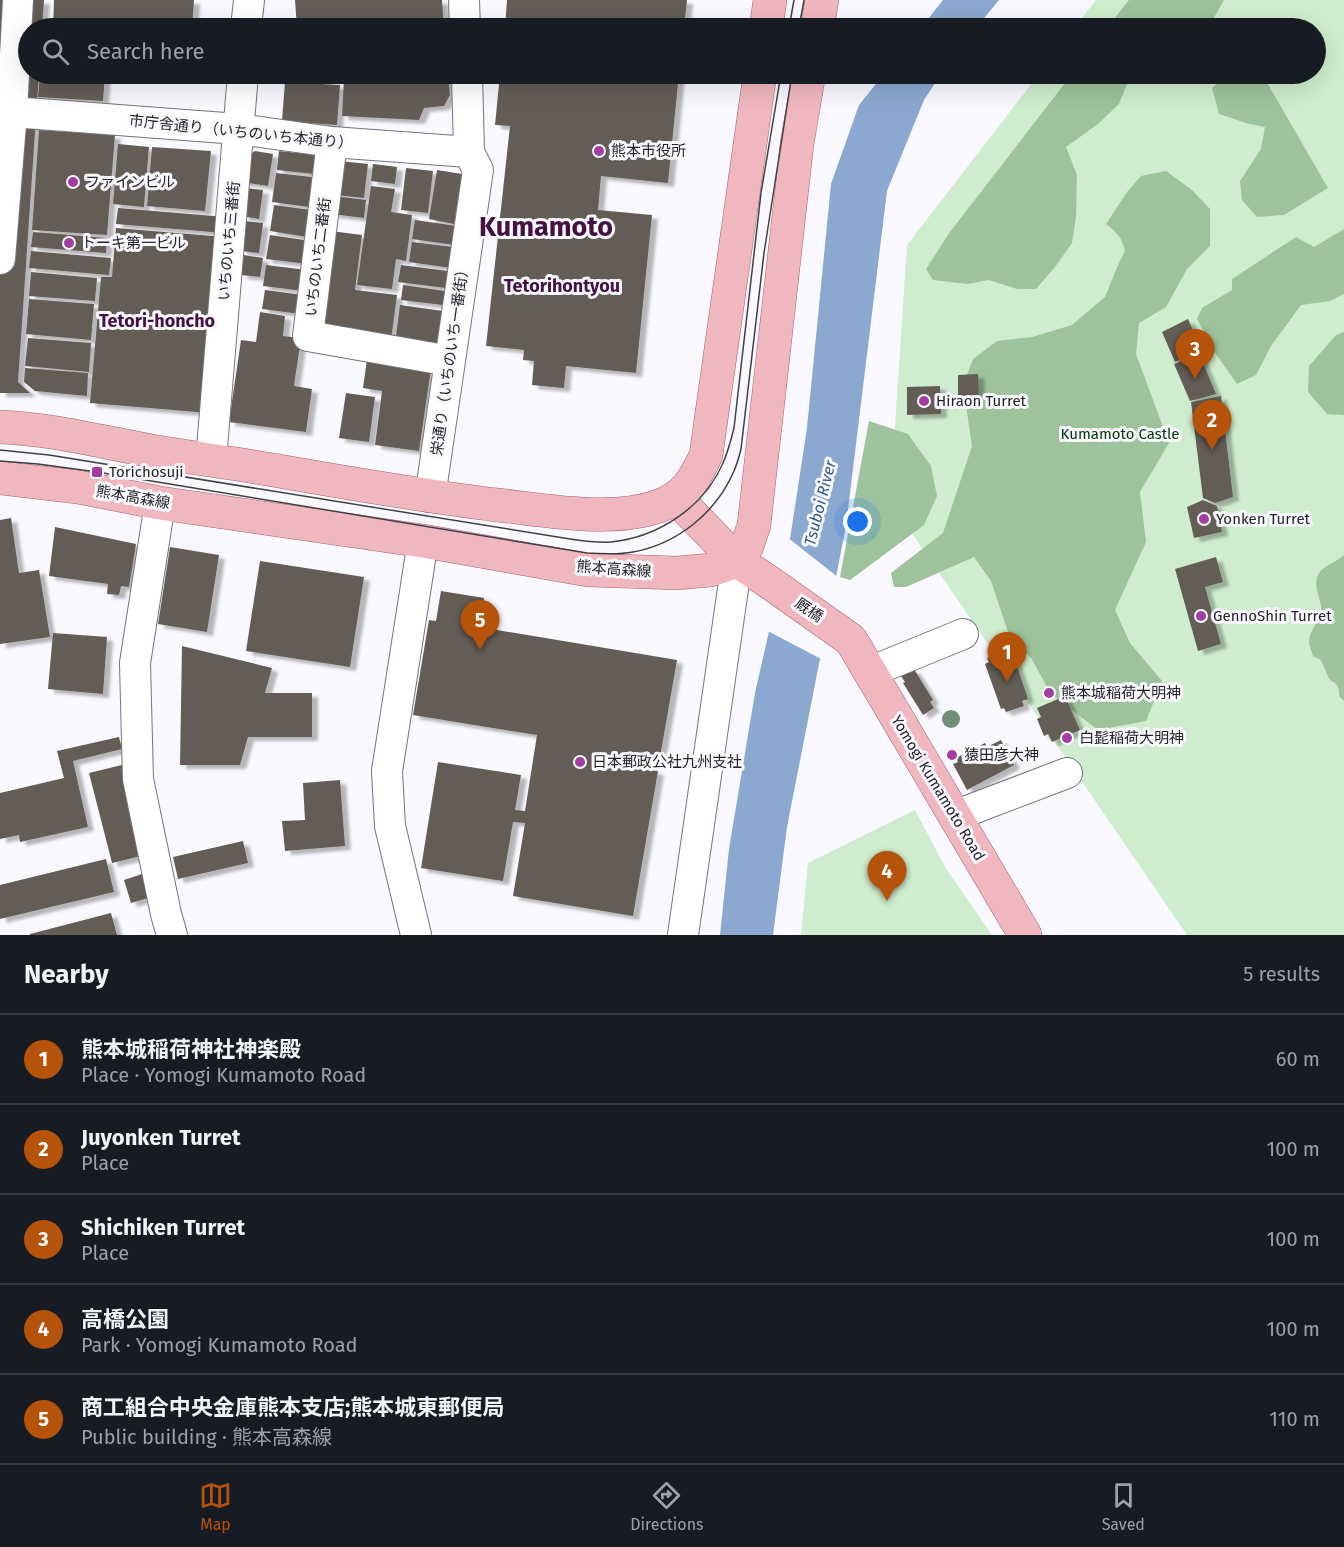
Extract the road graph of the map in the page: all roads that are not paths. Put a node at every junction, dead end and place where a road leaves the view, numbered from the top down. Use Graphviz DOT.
graph roads {
  1 [pos="18,0"];
  2 [pos="249,0"];
  3 [pos="464,0"];
  4 [pos="770,0"];
  5 [pos="822,0"];
  6 [pos="247,18"];
  7 [pos="465,18"];
  8 [pos="767,18"];
  9 [pos="819,18"];
  10 [pos="242,84"];
  11 [pos="467,84"];
  12 [pos="758,84"];
  13 [pos="807,84"];
  14 [pos="6,113"];
  15 [pos="238,129"];
  16 [pos="332,142"];
  17 [pos="469,152"];
  18 [pos="0,259"];
  19 [pos="450,361"];
  20 [pos="0,427"];
  21 [pos="212,460"];
  22 [pos="0,478"];
  23 [pos="430,496"];
  24 [pos="676,498"];
  25 [pos="160,503"];
  26 [pos="423,541"];
  27 [pos="737,561"];
  28 [pos="963,634"];
  29 [pos="851,640"];
  30 [pos="870,672"];
  31 [pos="1067,773"];
  32 [pos="956,818"];
  33 [pos="172,935"];
  34 [pos="416,935"];
  35 [pos="683,935"];
  36 [pos="1025,935"];
  1 -- 14 [label="street"];
  2 -- 6 [label="street"];
  3 -- 7 [label="street"];
  4 -- 8 [label="main road"];
  5 -- 9 [label="main road"];
  10 -- 15 [label="street, いちのいち三番街"];
  11 -- 17 [label="street, 栄通り（いちのいち一番街）"];
  12 -- 24 [label="main road"];
  13 -- 27 [label="main road"];
  14 -- 15 [label="street, 市庁舎通り（いちのいち本通り）"];
  14 -- 18 [label="street"];
  15 -- 16 [label="street, 市庁舎通り（いちのいち本通り）"];
  15 -- 21 [label="street, いちのいち三番街"];
  16 -- 17 [label="street, 市庁舎通り（いちのいち本通り）"];
  16 -- 19 [label="street, いちのいち二番街"];
  17 -- 19 [label="street, 栄通り（いちのいち一番街）"];
  19 -- 23 [label="street, 栄通り（いちのいち一番街）"];
  20 -- 21 [label="main road"];
  21 -- 23 [label="main road"];
  22 -- 25 [label="main road, 熊本高森線"];
  23 -- 24 [label="main road"];
  24 -- 27 [label="main road, 厩橋"];
  25 -- 26 [label="main road, 熊本高森線"];
  25 -- 33 [label="street"];
  26 -- 27 [label="main road, 熊本高森線"];
  26 -- 34 [label="street"];
  27 -- 29 [label="main road, 厩橋"];
  27 -- 35 [label="street"];
  28 -- 30 [label="street"];
  29 -- 30 [label="main road, Yomogi Kumamoto Road"];
  30 -- 32 [label="main road, Yomogi Kumamoto Road"];
  31 -- 32 [label="street"];
  32 -- 36 [label="main road, Yomogi Kumamoto Road"];
}
